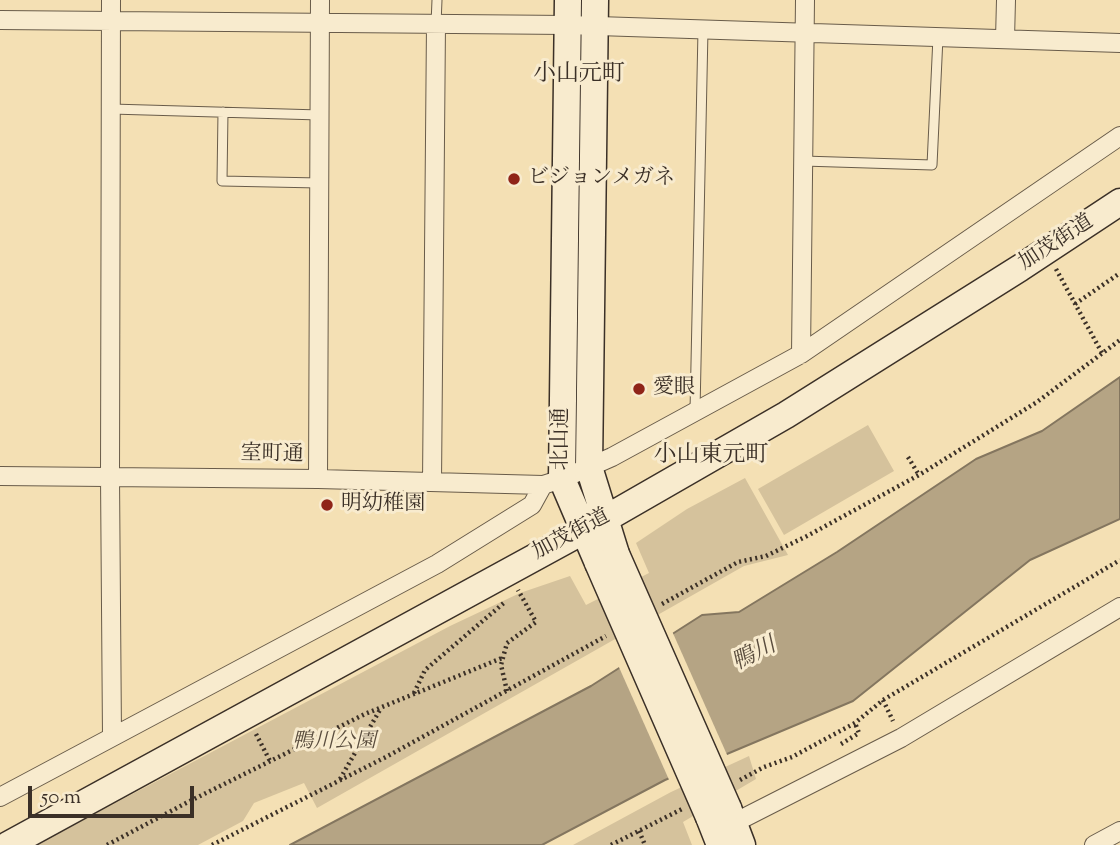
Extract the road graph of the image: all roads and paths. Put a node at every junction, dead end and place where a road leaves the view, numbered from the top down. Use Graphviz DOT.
graph roads {
  1 [pos="111,0"];
  2 [pos="320,0"];
  3 [pos="437,0"];
  4 [pos="595,0"];
  5 [pos="805,0"];
  6 [pos="1006,0"];
  7 [pos="567,13"];
  8 [pos="0,20"];
  9 [pos="111,21"];
  10 [pos="320,23"];
  11 [pos="436,24"];
  12 [pos="594,26"];
  13 [pos="703,30"];
  14 [pos="805,33"];
  15 [pos="938,37"];
  16 [pos="1005,39"];
  17 [pos="1120,43"];
  18 [pos="111,109"];
  19 [pos="223,112"];
  20 [pos="320,115"];
  21 [pos="1120,136"];
  22 [pos="803,161"];
  23 [pos="319,183"];
  24 [pos="1120,202"];
  25 [pos="565,238"];
  26 [pos="592,239"];
  27 [pos="1120,273"];
  28 [pos="1059,274"];
  29 [pos="1075,304"];
  30 [pos="1120,340"];
  31 [pos="1102,353"];
  32 [pos="801,354"];
  33 [pos="695,411"];
  34 [pos="908,457"];
  35 [pos="589,467"];
  36 [pos="919,475"];
  37 [pos="0,477"];
  38 [pos="110,477"];
  39 [pos="318,479"];
  40 [pos="432,482"];
  41 [pos="552,482"];
  42 [pos="594,524"];
  43 [pos="1120,560"];
  44 [pos="520,593"];
  45 [pos="505,602"];
  46 [pos="658,607"];
  47 [pos="1120,607"];
  48 [pos="611,633"];
  49 [pos="502,658"];
  50 [pos="507,691"];
  51 [pos="414,693"];
  52 [pos="883,700"];
  53 [pos="381,707"];
  54 [pos="855,723"];
  55 [pos="895,726"];
  56 [pos="256,733"];
  57 [pos="859,733"];
  58 [pos="112,737"];
  59 [pos="270,761"];
  60 [pos="339,781"];
  61 [pos="0,797"];
  62 [pos="684,808"];
  63 [pos="726,822"];
  64 [pos="639,831"];
  65 [pos="1120,831"];
  66 [pos="8,845"];
  67 [pos="107,845"];
  68 [pos="212,845"];
  69 [pos="611,845"];
  70 [pos="645,845"];
  71 [pos="1094,845"];
  1 -- 9 [label="street"];
  2 -- 10 [label="street"];
  3 -- 11 [label="lane"];
  4 -- 12 [label="street, 北山通"];
  5 -- 14 [label="street"];
  6 -- 16 [label="street"];
  7 -- 11 [label="street"];
  7 -- 12 [label="street"];
  7 -- 25 [label="street, 北山通"];
  8 -- 9 [label="street"];
  9 -- 10 [label="street"];
  9 -- 18 [label="street"];
  10 -- 11 [label="street"];
  10 -- 20 [label="street"];
  11 -- 40 [label="street"];
  12 -- 13 [label="street"];
  12 -- 26 [label="street, 北山通"];
  13 -- 14 [label="street"];
  13 -- 33 [label="lane"];
  14 -- 15 [label="street"];
  14 -- 22 [label="street"];
  15 -- 16 [label="street"];
  15 -- 22 [label="lane"];
  16 -- 17 [label="street"];
  18 -- 19 [label="lane"];
  18 -- 38 [label="street"];
  19 -- 20 [label="lane"];
  19 -- 23 [label="lane"];
  20 -- 23 [label="street"];
  21 -- 32 [label="street"];
  22 -- 32 [label="street"];
  23 -- 39 [label="street"];
  24 -- 42 [label="street, 加茂街道"];
  25 -- 26 [label="street"];
  25 -- 41 [label="street, 北山通"];
  26 -- 35 [label="street, 北山通"];
  27 -- 29 [label="path"];
  28 -- 29 [label="path"];
  29 -- 31 [label="path"];
  30 -- 31 [label="path"];
  31 -- 36 [label="path"];
  32 -- 33 [label="street"];
  33 -- 35 [label="street"];
  34 -- 36 [label="path"];
  35 -- 41 [label="street"];
  35 -- 42 [label="street, 北山通"];
  36 -- 46 [label="path"];
  37 -- 38 [label="street, 室町通"];
  38 -- 39 [label="street, 室町通"];
  38 -- 58 [label="street"];
  39 -- 40 [label="street, 室町通"];
  40 -- 41 [label="street, 室町通"];
  41 -- 42 [label="street, 北山通"];
  41 -- 58 [label="street"];
  42 -- 63 [label="street, 北山通, bridge"];
  42 -- 66 [label="street, 加茂街道"];
  43 -- 52 [label="path"];
  44 -- 49 [label="path"];
  45 -- 51 [label="path"];
  47 -- 63 [label="street"];
  48 -- 50 [label="path"];
  49 -- 50 [label="path"];
  49 -- 51 [label="path"];
  50 -- 60 [label="path"];
  51 -- 53 [label="path"];
  52 -- 54 [label="path"];
  52 -- 55 [label="path"];
  53 -- 59 [label="path"];
  53 -- 60 [label="path"];
  54 -- 57 [label="path"];
  54 -- 63 [label="path"];
  56 -- 59 [label="path"];
  58 -- 61 [label="street"];
  59 -- 67 [label="path"];
  60 -- 68 [label="path"];
  62 -- 64 [label="path"];
  64 -- 69 [label="path"];
  64 -- 70 [label="path"];
  65 -- 71 [label="street"];
}
